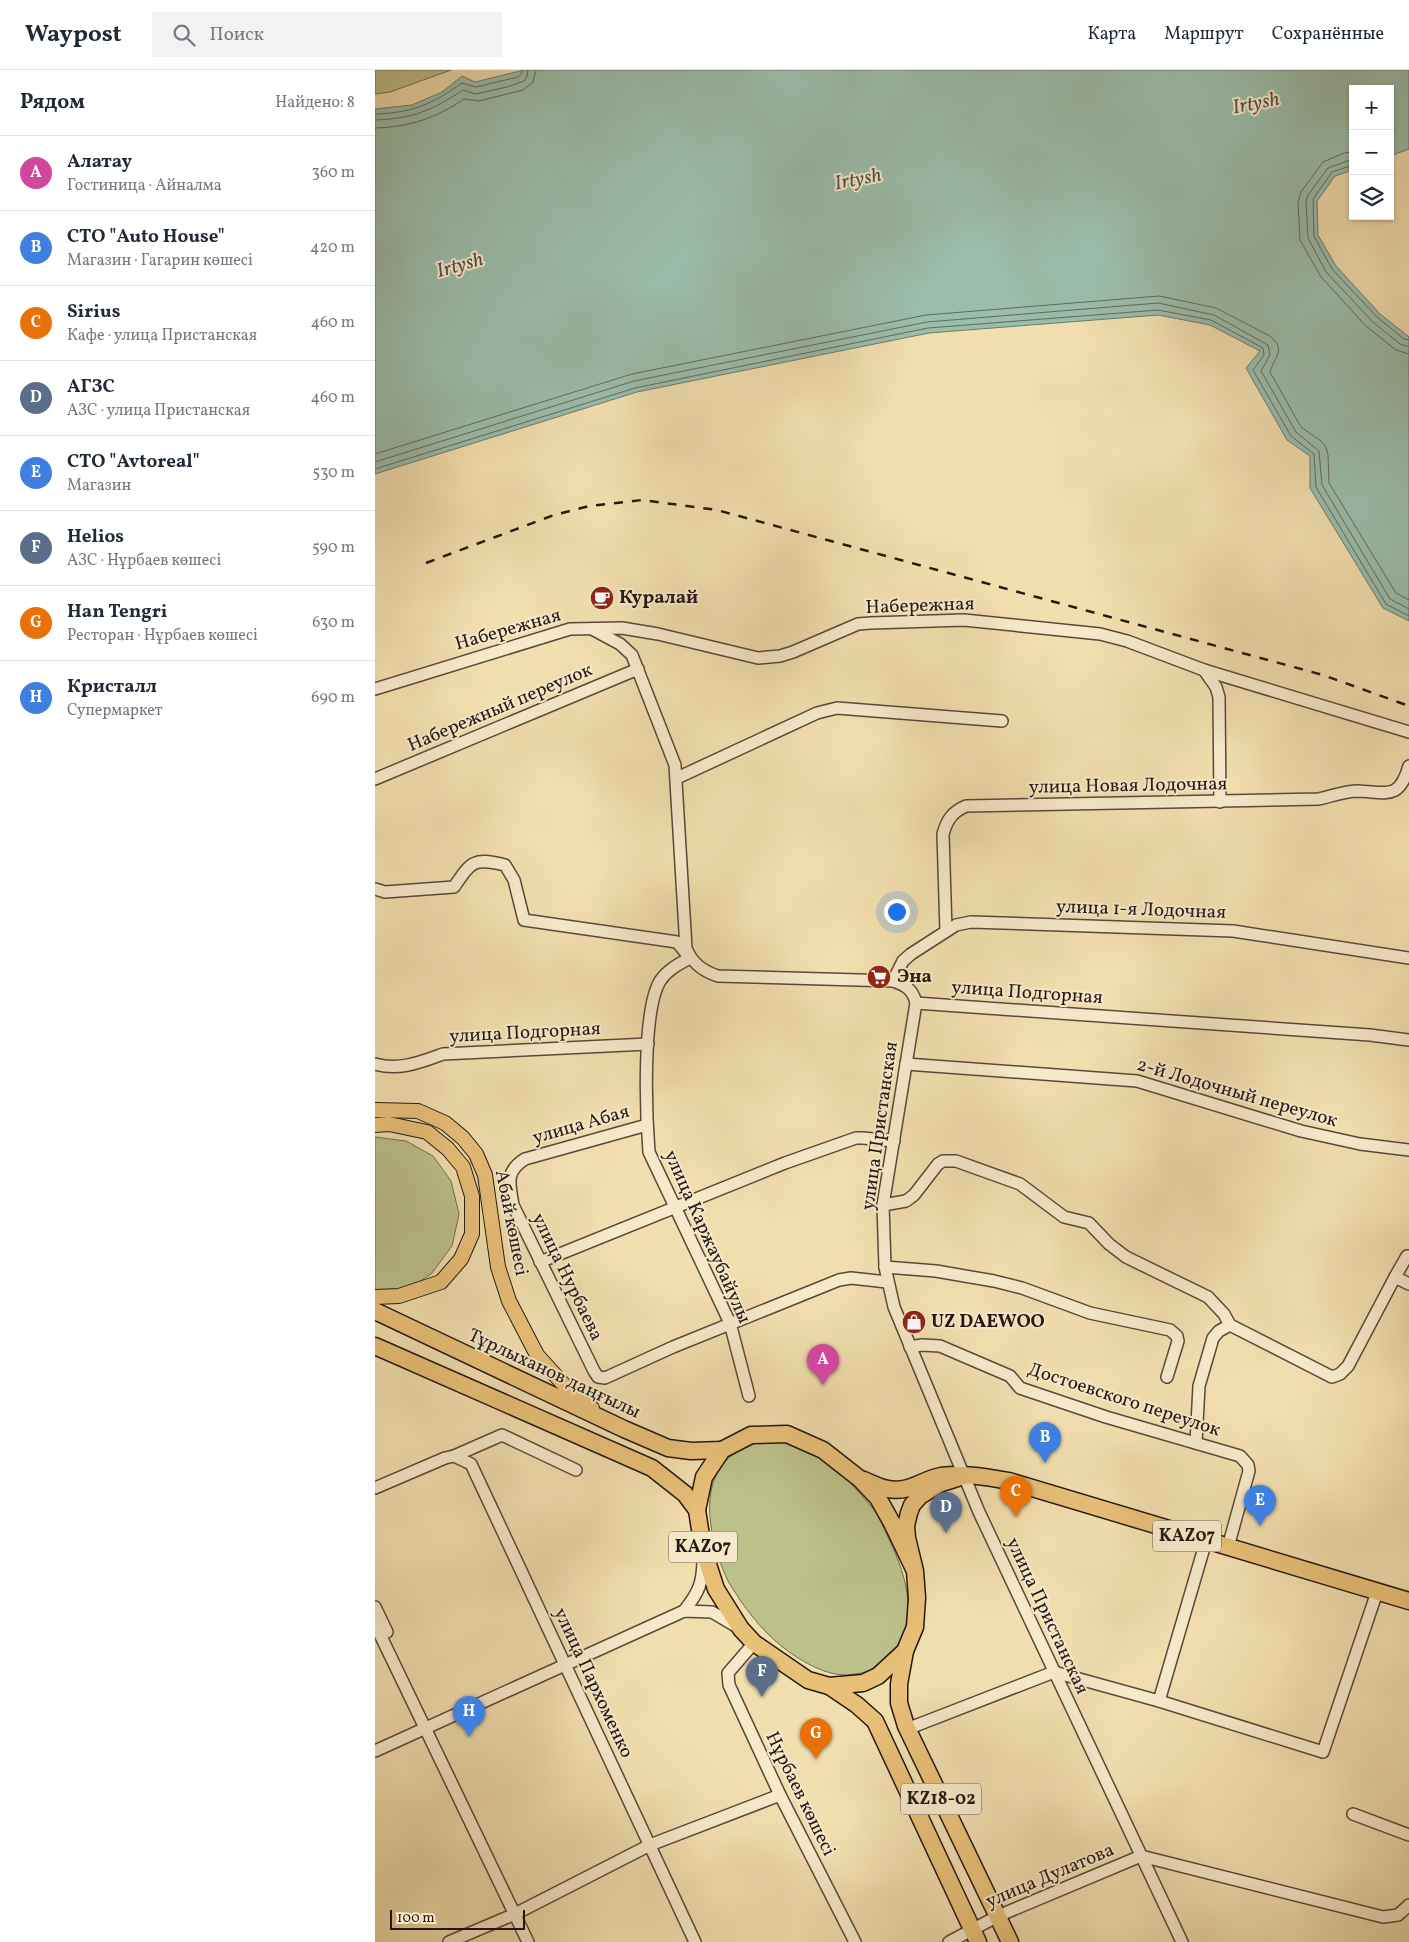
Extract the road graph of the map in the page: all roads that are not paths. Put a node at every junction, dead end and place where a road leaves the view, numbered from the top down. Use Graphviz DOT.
graph roads {
  1 [pos="592,628"];
  2 [pos="638,669"];
  3 [pos="1204,670"];
  4 [pos="375,689"];
  5 [pos="1002,721"];
  6 [pos="1409,732"];
  7 [pos="1409,766"];
  8 [pos="677,778"];
  9 [pos="375,779"];
  10 [pos="1220,802"];
  11 [pos="375,889"];
  12 [pos="946,931"];
  13 [pos="690,958"];
  14 [pos="1409,958"];
  15 [pos="893,980"];
  16 [pos="917,1003"];
  17 [pos="1409,1040"];
  18 [pos="648,1044"];
  19 [pos="375,1064"];
  20 [pos="906,1064"];
  21 [pos="375,1110"];
  22 [pos="375,1125"];
  23 [pos="647,1125"];
  24 [pos="893,1141"];
  25 [pos="1409,1150"];
  26 [pos="525,1160"];
  27 [pos="883,1205"];
  28 [pos="674,1207"];
  29 [pos="1409,1256"];
  30 [pos="540,1262"];
  31 [pos="885,1267"];
  32 [pos="1395,1277"];
  33 [pos="887,1282"];
  34 [pos="1409,1284"];
  35 [pos="375,1297"];
  36 [pos="375,1311"];
  37 [pos="730,1323"];
  38 [pos="1230,1325"];
  39 [pos="375,1346"];
  40 [pos="910,1347"];
  41 [pos="1167,1377"];
  42 [pos="749,1396"];
  43 [pos="624,1429"];
  44 [pos="1196,1443"];
  45 [pos="722,1450"];
  46 [pos="450,1457"];
  47 [pos="576,1470"];
  48 [pos="964,1476"];
  49 [pos="860,1478"];
  50 [pos="375,1488"];
  51 [pos="697,1510"];
  52 [pos="1206,1541"];
  53 [pos="1228,1547"];
  54 [pos="703,1549"];
  55 [pos="915,1571"];
  56 [pos="1377,1592"];
  57 [pos="1409,1602"];
  58 [pos="375,1607"];
  59 [pos="684,1611"];
  60 [pos="376,1629"];
  61 [pos="741,1629"];
  62 [pos="754,1643"];
  63 [pos="905,1651"];
  64 [pos="564,1664"];
  65 [pos="1055,1672"];
  66 [pos="829,1686"];
  67 [pos="1159,1702"];
  68 [pos="427,1726"];
  69 [pos="907,1729"];
  70 [pos="375,1750"];
  71 [pos="781,1795"];
  72 [pos="1353,1814"];
  73 [pos="1409,1835"];
  74 [pos="650,1845"];
  75 [pos="1141,1856"];
  76 [pos="1409,1905"];
  77 [pos="515,1914"];
  78 [pos="998,1916"];
  79 [pos="975,1936"];
  80 [pos="449,1942"];
  81 [pos="528,1942"];
  82 [pos="695,1942"];
  83 [pos="855,1942"];
  84 [pos="949,1942"];
  85 [pos="1010,1942"];
  86 [pos="1182,1942"];
  1 -- 2 [label="street"];
  1 -- 3 [label="street, Набережная"];
  1 -- 4 [label="street, Набережная"];
  2 -- 8 [label="street"];
  2 -- 9 [label="street, Набережный переулок"];
  3 -- 6 [label="street, Набережная"];
  3 -- 10 [label="street"];
  5 -- 8 [label="street"];
  7 -- 10 [label="street, улица Новая Лодочная"];
  8 -- 13 [label="street"];
  10 -- 12 [label="street, улица Новая Лодочная"];
  11 -- 13 [label="street"];
  12 -- 14 [label="street, улица 1-я Лодочная"];
  12 -- 15 [label="street, улица 1-я Лодочная"];
  13 -- 15 [label="street"];
  13 -- 18 [label="street, улица Каржаубайулы"];
  15 -- 16 [label="street"];
  16 -- 17 [label="street, улица Подгорная"];
  16 -- 20 [label="street, улица Пристанская"];
  18 -- 19 [label="street, улица Подгорная"];
  18 -- 23 [label="street, улица Каржаубайулы"];
  20 -- 24 [label="street, улица Пристанская"];
  20 -- 25 [label="street, 2-й Лодочный переулок"];
  21 -- 43 [label="main road, Абай көшесі"];
  22 -- 35 [label="main road, Абай көшесі"];
  23 -- 26 [label="street, улица Абая"];
  23 -- 28 [label="street, улица Каржаубайулы"];
  24 -- 27 [label="street, улица Пристанская"];
  24 -- 28 [label="street"];
  26 -- 30 [label="street, улица Нурбаева"];
  27 -- 31 [label="street, улица Пристанская"];
  27 -- 38 [label="street"];
  28 -- 30 [label="street"];
  28 -- 37 [label="street, улица Каржаубайулы"];
  29 -- 32 [label="street"];
  30 -- 37 [label="street, улица Нурбаева"];
  31 -- 33 [label="street, улица Пристанская"];
  31 -- 41 [label="street"];
  32 -- 34 [label="street"];
  32 -- 38 [label="street"];
  33 -- 37 [label="street"];
  33 -- 40 [label="street, улица Пристанская"];
  36 -- 43 [label="highway, Тұрлыханов даңғылы / KAZ07"];
  37 -- 42 [label="street, улица Каржаубайулы"];
  38 -- 44 [label="street"];
  39 -- 51 [label="highway, KAZ07"];
  40 -- 44 [label="street, Достоевского переулок"];
  40 -- 48 [label="street, улица Пристанская"];
  43 -- 45 [label="highway, Тұрлыханов даңғылы / KAZ07"];
  44 -- 53 [label="street, Достоевского переулок"];
  45 -- 49 [label="highway, KAZ07"];
  45 -- 51 [label="highway, KAZ07"];
  46 -- 47 [label="street"];
  46 -- 50 [label="street"];
  46 -- 64 [label="street, улица Пархоменко"];
  48 -- 49 [label="highway, KAZ07"];
  48 -- 52 [label="highway, KAZ07"];
  48 -- 55 [label="highway, KAZ07"];
  48 -- 65 [label="street, улица Пристанская"];
  49 -- 55 [label="highway, KAZ07"];
  51 -- 54 [label="highway, KAZ07"];
  52 -- 53 [label="highway, KAZ07"];
  52 -- 67 [label="street"];
  53 -- 56 [label="highway, KAZ07"];
  54 -- 59 [label="street"];
  54 -- 61 [label="highway, KAZ07"];
  55 -- 63 [label="highway, KAZ07"];
  56 -- 57 [label="highway, KAZ07"];
  56 -- 67 [label="street"];
  58 -- 68 [label="street"];
  59 -- 61 [label="street"];
  59 -- 64 [label="street"];
  60 -- 68 [label="street"];
  61 -- 62 [label="highway, KAZ07"];
  62 -- 66 [label="highway, KAZ07"];
  62 -- 71 [label="street, Нұрбаев көшесі"];
  63 -- 66 [label="highway, KAZ07"];
  63 -- 69 [label="highway, KZ18-02"];
  64 -- 68 [label="street"];
  64 -- 74 [label="street, улица Пархоменко"];
  65 -- 67 [label="street"];
  65 -- 69 [label="street"];
  65 -- 75 [label="street, улица Пристанская"];
  66 -- 79 [label="highway, KZ18-02"];
  68 -- 70 [label="street"];
  68 -- 77 [label="street"];
  69 -- 78 [label="highway, KZ18-02"];
  71 -- 74 [label="street"];
  71 -- 83 [label="street, Нұрбаев көшесі"];
  72 -- 73 [label="street"];
  74 -- 77 [label="street"];
  74 -- 82 [label="street, улица Пархоменко"];
  75 -- 76 [label="street"];
  75 -- 78 [label="street, улица Дулатова"];
  75 -- 86 [label="street, улица Пристанская"];
  77 -- 80 [label="street"];
  77 -- 81 [label="street"];
  78 -- 79 [label="street, улица Дулатова"];
  78 -- 85 [label="highway, KZ18-02"];
  79 -- 84 [label="street, улица Дулатова"];
}
